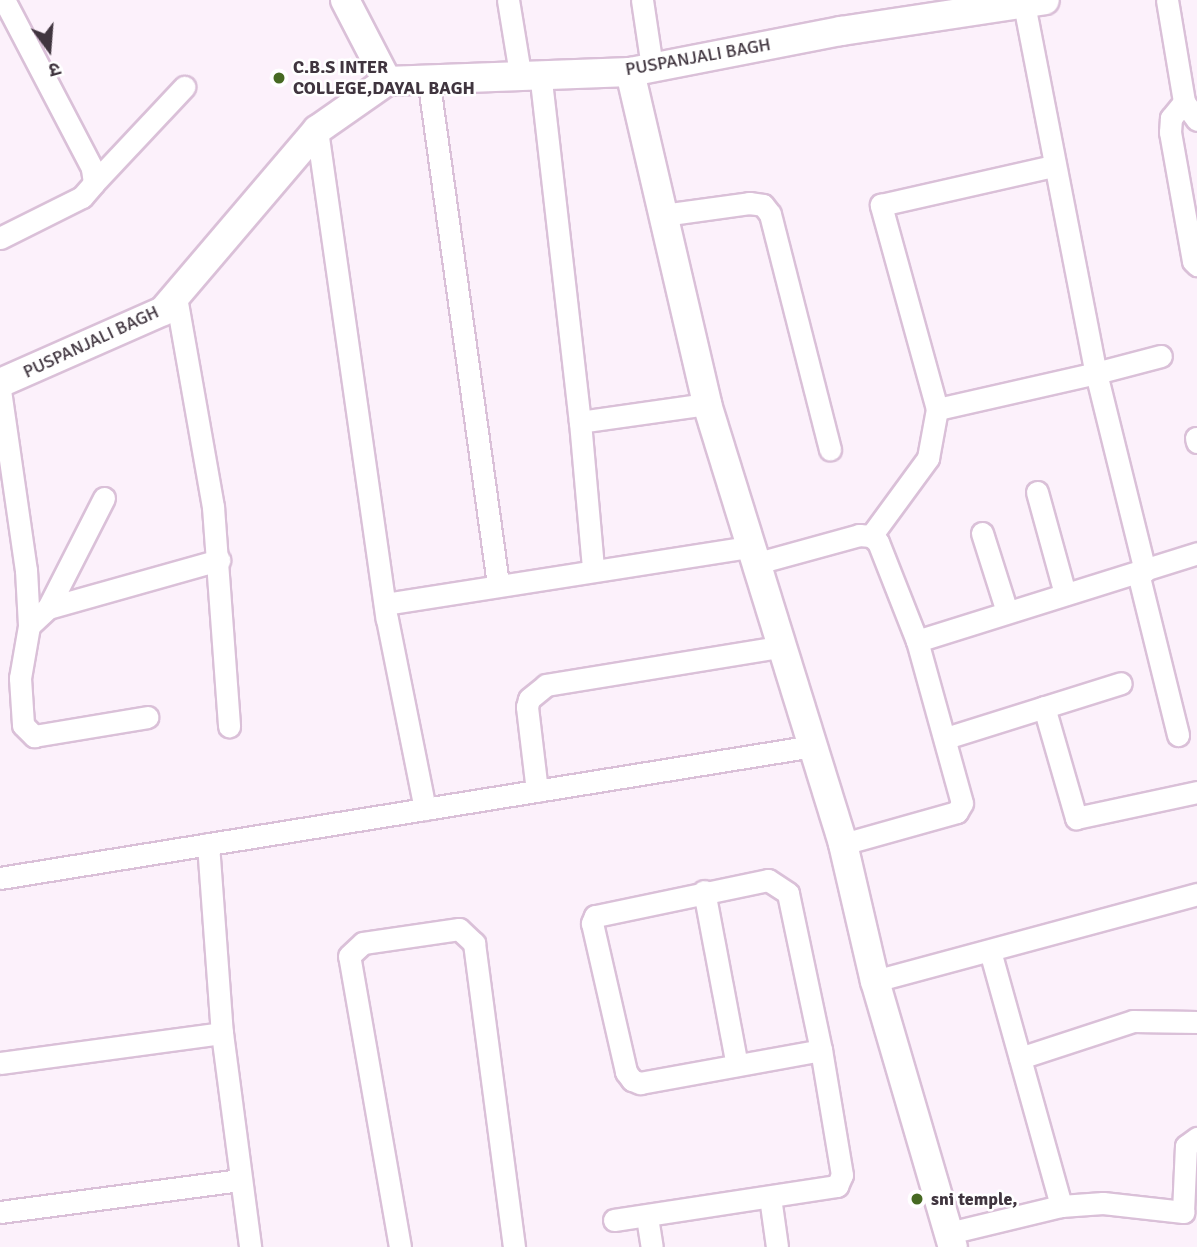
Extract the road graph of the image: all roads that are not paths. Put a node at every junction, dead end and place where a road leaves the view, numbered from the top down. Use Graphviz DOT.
graph roads {
  1 [pos="4,0"];
  2 [pos="508,0"];
  3 [pos="642,0"];
  4 [pos="1167,0"];
  5 [pos="1035,2"];
  6 [pos="351,3"];
  7 [pos="641,69"];
  8 [pos="530,73"];
  9 [pos="428,77"];
  10 [pos="387,81"];
  11 [pos="184,87"];
  12 [pos="1184,102"];
  13 [pos="1197,120"];
  14 [pos="317,130"];
  15 [pos="1054,166"];
  16 [pos="94,183"];
  17 [pos="663,215"];
  18 [pos="0,238"];
  19 [pos="1197,265"];
  20 [pos="176,297"];
  21 [pos="1161,356"];
  22 [pos="1096,373"];
  23 [pos="0,383"];
  24 [pos="0,390"];
  25 [pos="707,404"];
  26 [pos="937,409"];
  27 [pos="580,422"];
  28 [pos="830,449"];
  29 [pos="1037,492"];
  30 [pos="104,498"];
  31 [pos="982,533"];
  32 [pos="871,536"];
  33 [pos="1197,553"];
  34 [pos="752,555"];
  35 [pos="219,560"];
  36 [pos="593,568"];
  37 [pos="1141,572"];
  38 [pos="498,584"];
  39 [pos="1065,594"];
  40 [pos="385,604"];
  41 [pos="48,608"];
  42 [pos="1007,612"];
  43 [pos="29,626"];
  44 [pos="917,641"];
  45 [pos="783,646"];
  46 [pos="1121,683"];
  47 [pos="1044,707"];
  48 [pos="147,718"];
  49 [pos="229,726"];
  50 [pos="1178,735"];
  51 [pos="946,738"];
  52 [pos="813,746"];
  53 [pos="537,791"];
  54 [pos="1197,792"];
  55 [pos="425,809"];
  56 [pos="208,844"];
  57 [pos="844,844"];
  58 [pos="0,878"];
  59 [pos="704,891"];
  60 [pos="1197,894"];
  61 [pos="990,951"];
  62 [pos="874,981"];
  63 [pos="1197,1022"];
  64 [pos="222,1033"];
  65 [pos="821,1050"];
  66 [pos="1020,1058"];
  67 [pos="0,1063"];
  68 [pos="737,1065"];
  69 [pos="1197,1138"];
  70 [pos="241,1180"];
  71 [pos="770,1197"];
  72 [pos="1061,1206"];
  73 [pos="0,1212"];
  74 [pos="647,1217"];
  75 [pos="614,1220"];
  76 [pos="951,1240"];
  77 [pos="250,1247"];
  78 [pos="400,1247"];
  79 [pos="514,1247"];
  80 [pos="652,1247"];
  81 [pos="777,1247"];
  1 -- 16 [label="street"];
  2 -- 8 [label="street"];
  3 -- 7 [label="street"];
  4 -- 12 [label="street"];
  5 -- 7 [label="street, PUSPANJALI BAGH"];
  5 -- 15 [label="street"];
  6 -- 10 [label="street"];
  7 -- 8 [label="street, PUSPANJALI BAGH"];
  7 -- 17 [label="street"];
  8 -- 9 [label="street, PUSPANJALI BAGH"];
  8 -- 27 [label="street"];
  9 -- 10 [label="street, PUSPANJALI BAGH"];
  9 -- 38 [label="street"];
  10 -- 14 [label="street, PUSPANJALI BAGH"];
  11 -- 16 [label="street"];
  12 -- 13 [label="street"];
  12 -- 19 [label="street"];
  14 -- 20 [label="street, PUSPANJALI BAGH"];
  14 -- 40 [label="street"];
  15 -- 22 [label="street"];
  15 -- 26 [label="street"];
  16 -- 18 [label="street"];
  17 -- 25 [label="street"];
  17 -- 28 [label="street"];
  20 -- 23 [label="street, PUSPANJALI BAGH"];
  20 -- 35 [label="street"];
  21 -- 22 [label="street"];
  22 -- 26 [label="street"];
  22 -- 37 [label="street"];
  24 -- 43 [label="street"];
  25 -- 27 [label="street"];
  25 -- 34 [label="street"];
  26 -- 32 [label="street"];
  27 -- 36 [label="street"];
  29 -- 39 [label="street"];
  30 -- 41 [label="street"];
  31 -- 42 [label="street"];
  32 -- 34 [label="street"];
  32 -- 44 [label="street"];
  33 -- 37 [label="street"];
  34 -- 36 [label="street"];
  34 -- 45 [label="street"];
  35 -- 41 [label="street"];
  35 -- 49 [label="street"];
  36 -- 38 [label="street"];
  37 -- 39 [label="street"];
  37 -- 50 [label="street"];
  38 -- 40 [label="street"];
  39 -- 42 [label="street"];
  40 -- 55 [label="street"];
  41 -- 43 [label="street"];
  42 -- 44 [label="street"];
  43 -- 48 [label="street"];
  44 -- 51 [label="street"];
  45 -- 52 [label="street"];
  45 -- 53 [label="street"];
  46 -- 47 [label="street"];
  47 -- 51 [label="street"];
  47 -- 54 [label="street"];
  51 -- 57 [label="street"];
  52 -- 53 [label="street"];
  52 -- 57 [label="street"];
  53 -- 55 [label="street"];
  55 -- 56 [label="street"];
  56 -- 58 [label="street"];
  56 -- 64 [label="street"];
  57 -- 62 [label="street"];
  59 -- 65 [label="street"];
  59 -- 68 [label="street"];
  59 -- 68 [label="street"];
  60 -- 61 [label="street"];
  61 -- 62 [label="street"];
  61 -- 66 [label="street"];
  62 -- 76 [label="street"];
  63 -- 66 [label="street"];
  64 -- 67 [label="street"];
  64 -- 70 [label="street"];
  65 -- 68 [label="street"];
  65 -- 71 [label="street"];
  66 -- 72 [label="street"];
  69 -- 72 [label="street"];
  70 -- 73 [label="street"];
  70 -- 77 [label="street"];
  71 -- 74 [label="street"];
  71 -- 81 [label="street"];
  72 -- 76 [label="street"];
  74 -- 75 [label="street"];
  74 -- 80 [label="street"];
  78 -- 79 [label="street"];
}
